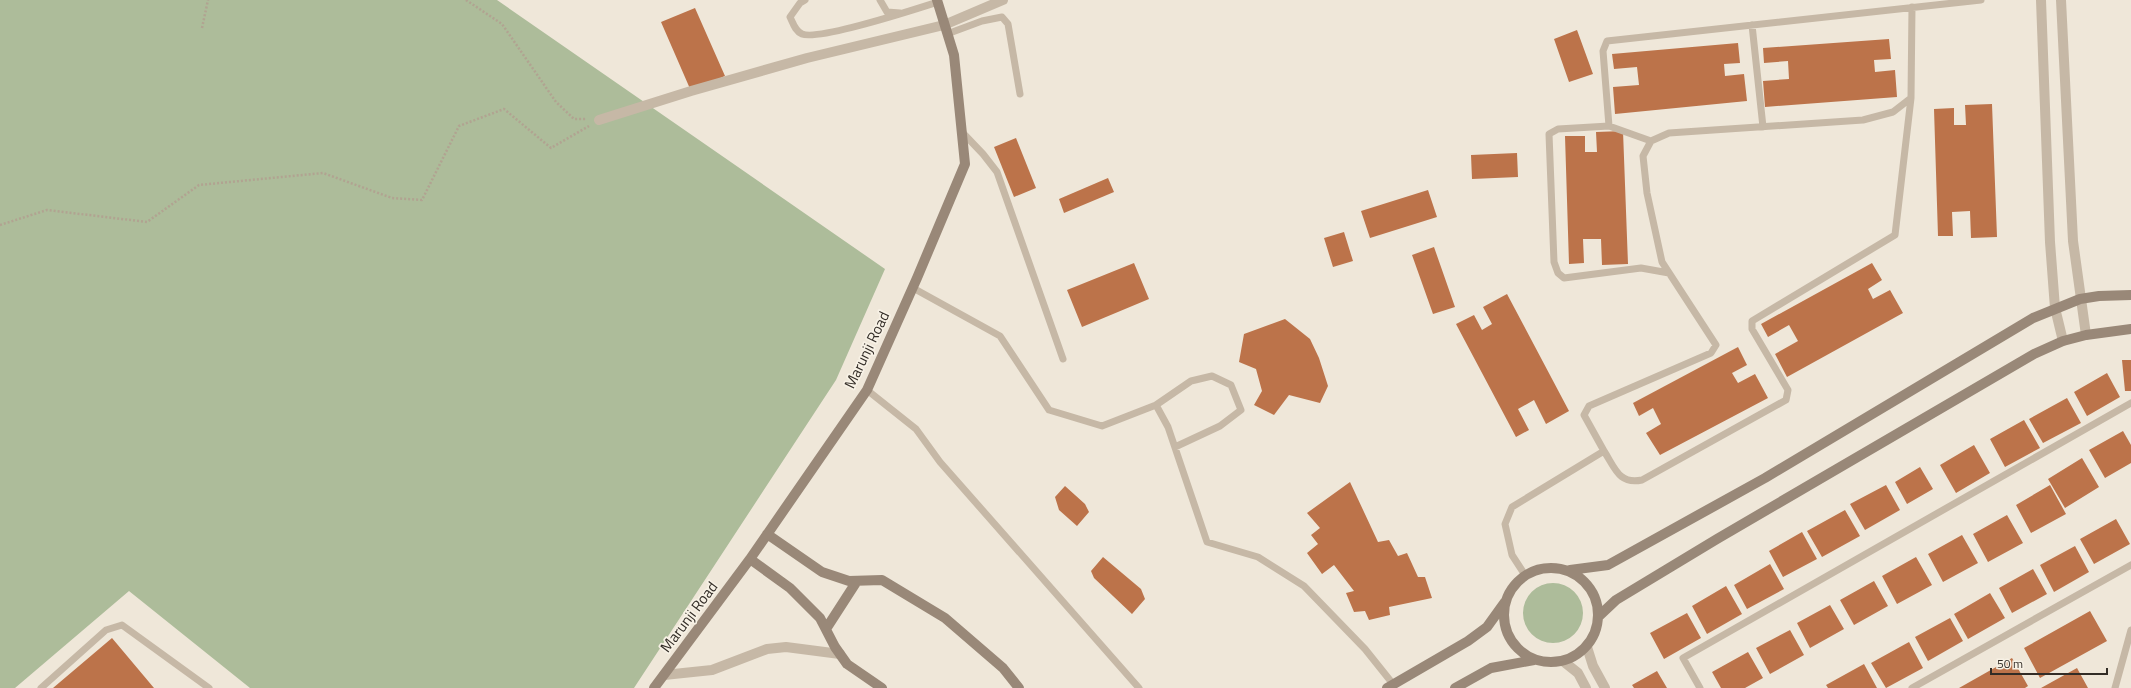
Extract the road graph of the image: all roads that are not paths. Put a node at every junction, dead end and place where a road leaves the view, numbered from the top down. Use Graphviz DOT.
graph roads {
  1 [pos="805,0"];
  2 [pos="880,0"];
  3 [pos="1003,0"];
  4 [pos="1981,0"];
  5 [pos="2041,0"];
  6 [pos="2061,0"];
  7 [pos="937,1"];
  8 [pos="1912,8"];
  9 [pos="902,13"];
  10 [pos="1752,25"];
  11 [pos="946,29"];
  12 [pos="1020,94"];
  13 [pos="1911,98"];
  14 [pos="599,120"];
  15 [pos="1609,126"];
  16 [pos="1763,127"];
  17 [pos="962,132"];
  18 [pos="1650,141"];
  19 [pos="1669,273"];
  20 [pos="913,288"];
  21 [pos="2131,295"];
  22 [pos="2080,299"];
  23 [pos="2055,308"];
  24 [pos="2131,329"];
  25 [pos="2086,335"];
  26 [pos="2063,341"];
  27 [pos="1063,359"];
  28 [pos="867,390"];
  29 [pos="2131,403"];
  30 [pos="1156,405"];
  31 [pos="1175,447"];
  32 [pos="1604,451"];
  33 [pos="768,534"];
  34 [pos="750,559"];
  35 [pos="2131,565"];
  36 [pos="1570,570"];
  37 [pos="1525,575"];
  38 [pos="857,581"];
  39 [pos="1505,602"];
  40 [pos="1599,616"];
  41 [pos="826,629"];
  42 [pos="2131,630"];
  43 [pos="1587,647"];
  44 [pos="840,654"];
  45 [pos="1534,660"];
  46 [pos="1563,661"];
  47 [pos="664,675"];
  48 [pos="1390,686"];
  49 [pos="41,688"];
  50 [pos="209,688"];
  51 [pos="654,688"];
  52 [pos="882,688"];
  53 [pos="1019,688"];
  54 [pos="1139,688"];
  55 [pos="1455,688"];
  56 [pos="1586,688"];
  57 [pos="1605,688"];
  58 [pos="1700,688"];
  59 [pos="1912,688"];
  60 [pos="2115,688"];
  1 -- 9 [label="lane"];
  2 -- 9 [label="lane"];
  3 -- 11 [label="street"];
  4 -- 8 [label="lane"];
  5 -- 23 [label="street"];
  6 -- 22 [label="street"];
  7 -- 9 [label="lane"];
  7 -- 11 [label="street, Marunji Road"];
  8 -- 10 [label="lane"];
  8 -- 13 [label="lane"];
  10 -- 15 [label="lane"];
  10 -- 16 [label="lane"];
  11 -- 12 [label="lane"];
  11 -- 14 [label="street"];
  11 -- 17 [label="street, Marunji Road"];
  13 -- 16 [label="lane"];
  13 -- 32 [label="lane"];
  15 -- 18 [label="lane"];
  15 -- 19 [label="lane"];
  16 -- 18 [label="lane"];
  17 -- 20 [label="street, Marunji Road"];
  17 -- 27 [label="lane"];
  18 -- 19 [label="lane"];
  19 -- 32 [label="lane"];
  20 -- 28 [label="street, Marunji Road"];
  20 -- 30 [label="lane"];
  21 -- 22 [label="street"];
  22 -- 23 [label="street"];
  22 -- 25 [label="street"];
  23 -- 26 [label="street"];
  23 -- 36 [label="street"];
  24 -- 25 [label="street"];
  25 -- 26 [label="street"];
  26 -- 40 [label="street"];
  28 -- 33 [label="street, Marunji Road"];
  28 -- 54 [label="lane"];
  29 -- 58 [label="lane"];
  30 -- 31 [label="lane"];
  30 -- 31 [label="lane"];
  31 -- 48 [label="lane"];
  32 -- 37 [label="lane"];
  33 -- 34 [label="street, Marunji Road"];
  33 -- 38 [label="street"];
  34 -- 41 [label="street"];
  34 -- 47 [label="street, Marunji Road"];
  35 -- 59 [label="lane"];
  36 -- 37 [label="street"];
  36 -- 40 [label="street"];
  37 -- 39 [label="street"];
  38 -- 41 [label="street"];
  38 -- 53 [label="street"];
  39 -- 45 [label="street"];
  39 -- 48 [label="street"];
  40 -- 43 [label="street"];
  41 -- 44 [label="street"];
  42 -- 60 [label="lane"];
  43 -- 46 [label="street"];
  43 -- 57 [label="street"];
  44 -- 47 [label="street"];
  44 -- 52 [label="street"];
  45 -- 46 [label="street"];
  45 -- 55 [label="street"];
  46 -- 56 [label="street"];
  47 -- 51 [label="street, Marunji Road"];
  49 -- 50 [label="lane"];
}
